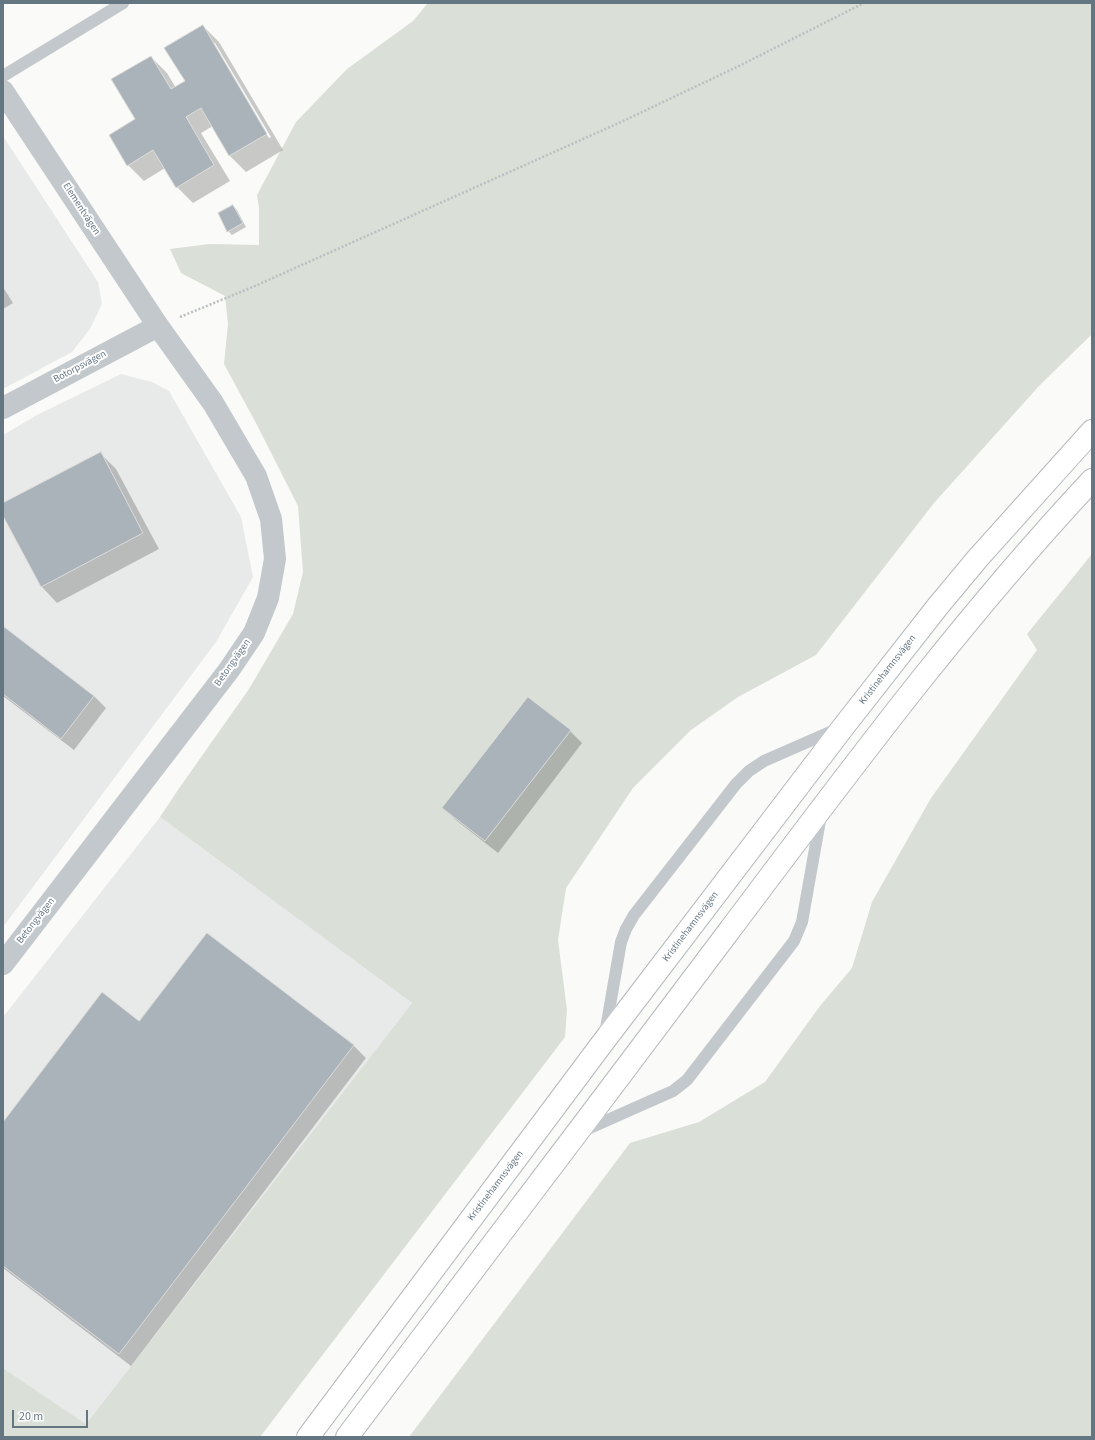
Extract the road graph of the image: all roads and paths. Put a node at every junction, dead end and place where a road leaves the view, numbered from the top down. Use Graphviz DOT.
graph roads {
  1 [pos="123,3"];
  2 [pos="864,3"];
  3 [pos="3,76"];
  4 [pos="3,91"];
  5 [pos="158,326"];
  6 [pos="3,408"];
  7 [pos="1092,431"];
  8 [pos="1092,480"];
  9 [pos="844,726"];
  10 [pos="823,807"];
  11 [pos="3,964"];
  12 [pos="604,1041"];
  13 [pos="576,1134"];
  14 [pos="308,1437"];
  15 [pos="347,1437"];
  1 -- 3 [label="lane"];
  2 -- 5 [label="path"];
  4 -- 5 [label="street, Elementvägen"];
  5 -- 6 [label="street, Botorpsvägen"];
  5 -- 11 [label="street, Betongvägen"];
  7 -- 9 [label="highway, Kristinehamnsvägen"];
  8 -- 10 [label="highway"];
  9 -- 12 [label="highway, Kristinehamnsvägen"];
  9 -- 12 [label="lane"];
  10 -- 13 [label="highway"];
  10 -- 13 [label="lane"];
  12 -- 14 [label="highway, Kristinehamnsvägen"];
  13 -- 15 [label="highway"];
}
